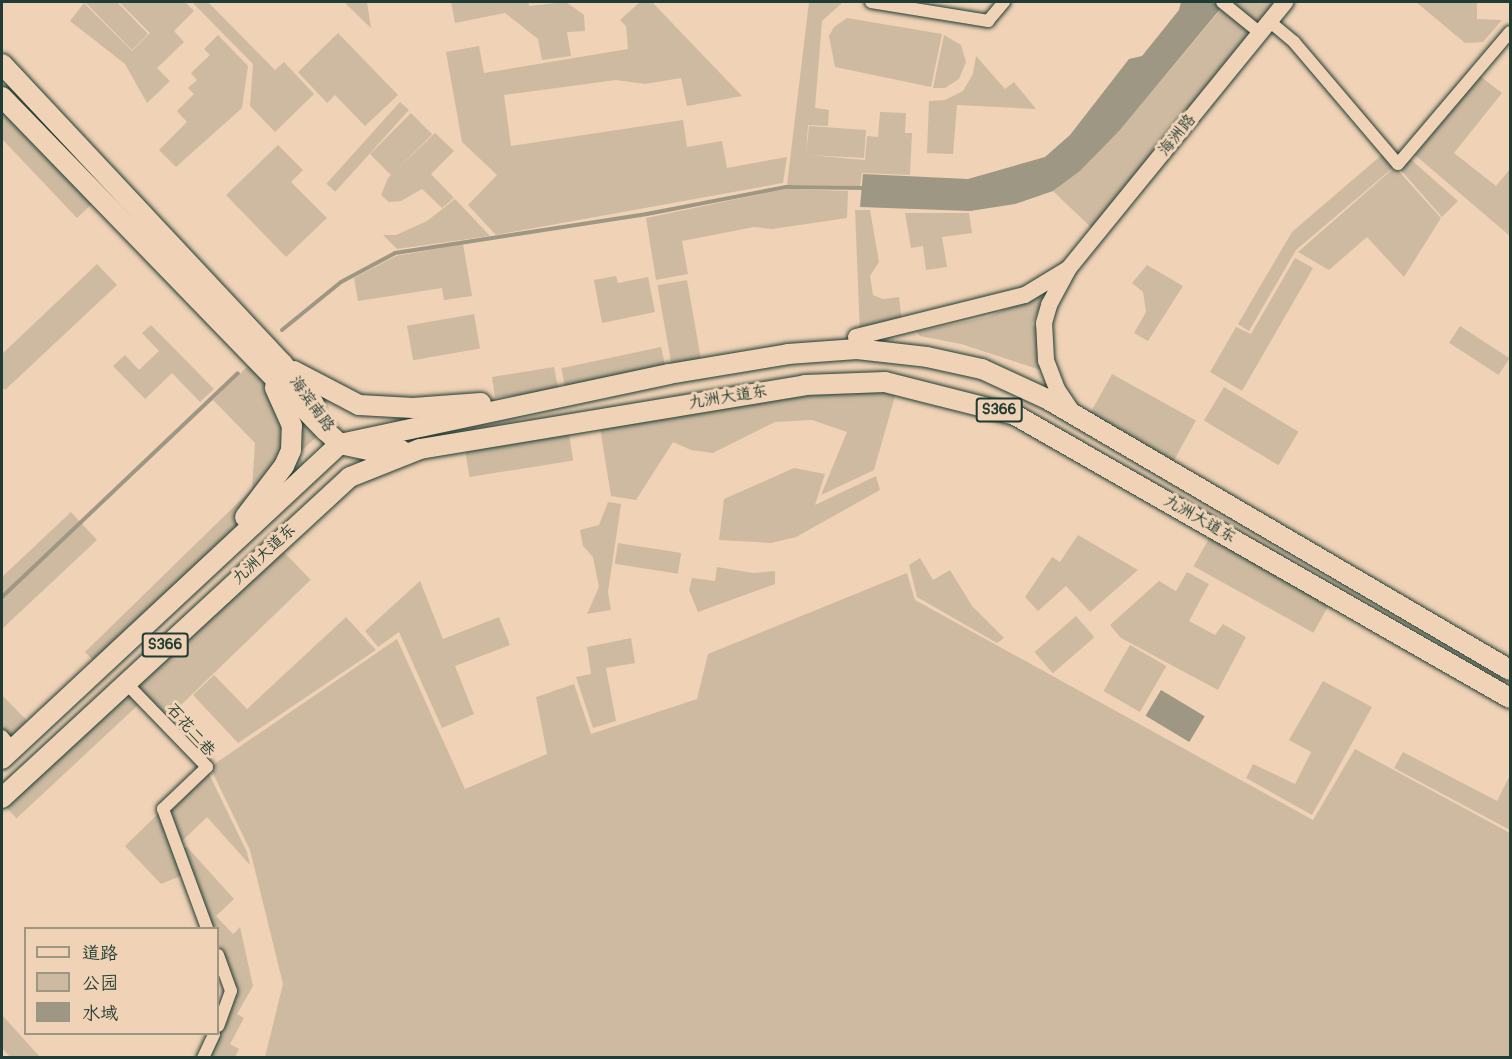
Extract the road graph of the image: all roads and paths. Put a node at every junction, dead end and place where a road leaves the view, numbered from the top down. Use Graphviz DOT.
graph roads {
  1 [pos="871,2"];
  2 [pos="1004,2"];
  3 [pos="1285,2"];
  4 [pos="1224,4"];
  5 [pos="1264,27"];
  6 [pos="1510,32"];
  7 [pos="2,64"];
  8 [pos="2,98"];
  9 [pos="1069,268"];
  10 [pos="856,337"];
  11 [pos="272,365"];
  12 [pos="563,396"];
  13 [pos="1073,413"];
  14 [pos="340,444"];
  15 [pos="420,449"];
  16 [pos="329,494"];
  17 [pos="192,581"];
  18 [pos="1510,670"];
  19 [pos="125,682"];
  20 [pos="1510,698"];
  21 [pos="5,748"];
  22 [pos="2,798"];
  23 [pos="207,927"];
  24 [pos="219,958"];
  25 [pos="219,1023"];
  26 [pos="214,1035"];
  27 [pos="203,1058"];
  1 -- 2 [label="street"];
  3 -- 5 [label="street, 海洲路"];
  4 -- 5 [label="street"];
  5 -- 6 [label="street"];
  5 -- 9 [label="street, 海洲路"];
  7 -- 11 [label="main road, 海滨南路"];
  8 -- 11 [label="main road, 海滨南路"];
  9 -- 10 [label="street"];
  9 -- 13 [label="street"];
  11 -- 12 [label="main road"];
  11 -- 14 [label="main road, 海滨南路"];
  11 -- 17 [label="main road"];
  12 -- 13 [label="main road, 九洲大道东 / S366"];
  12 -- 14 [label="main road, 九洲大道东 / S366"];
  13 -- 18 [label="main road, 九洲大道东 / S366"];
  14 -- 15 [label="main road"];
  14 -- 16 [label="main road"];
  14 -- 17 [label="main road, 九洲大道东 / S366"];
  15 -- 16 [label="main road, 九洲大道东 / S366"];
  15 -- 20 [label="main road, 九洲大道东 / S366"];
  16 -- 19 [label="main road, 九洲大道东 / S366"];
  17 -- 21 [label="main road, 九洲大道东 / S366"];
  19 -- 22 [label="main road, 九洲大道东 / S366"];
  19 -- 23 [label="street, 石花二巷"];
  24 -- 25 [label="street"];
  26 -- 27 [label="street"];
}
